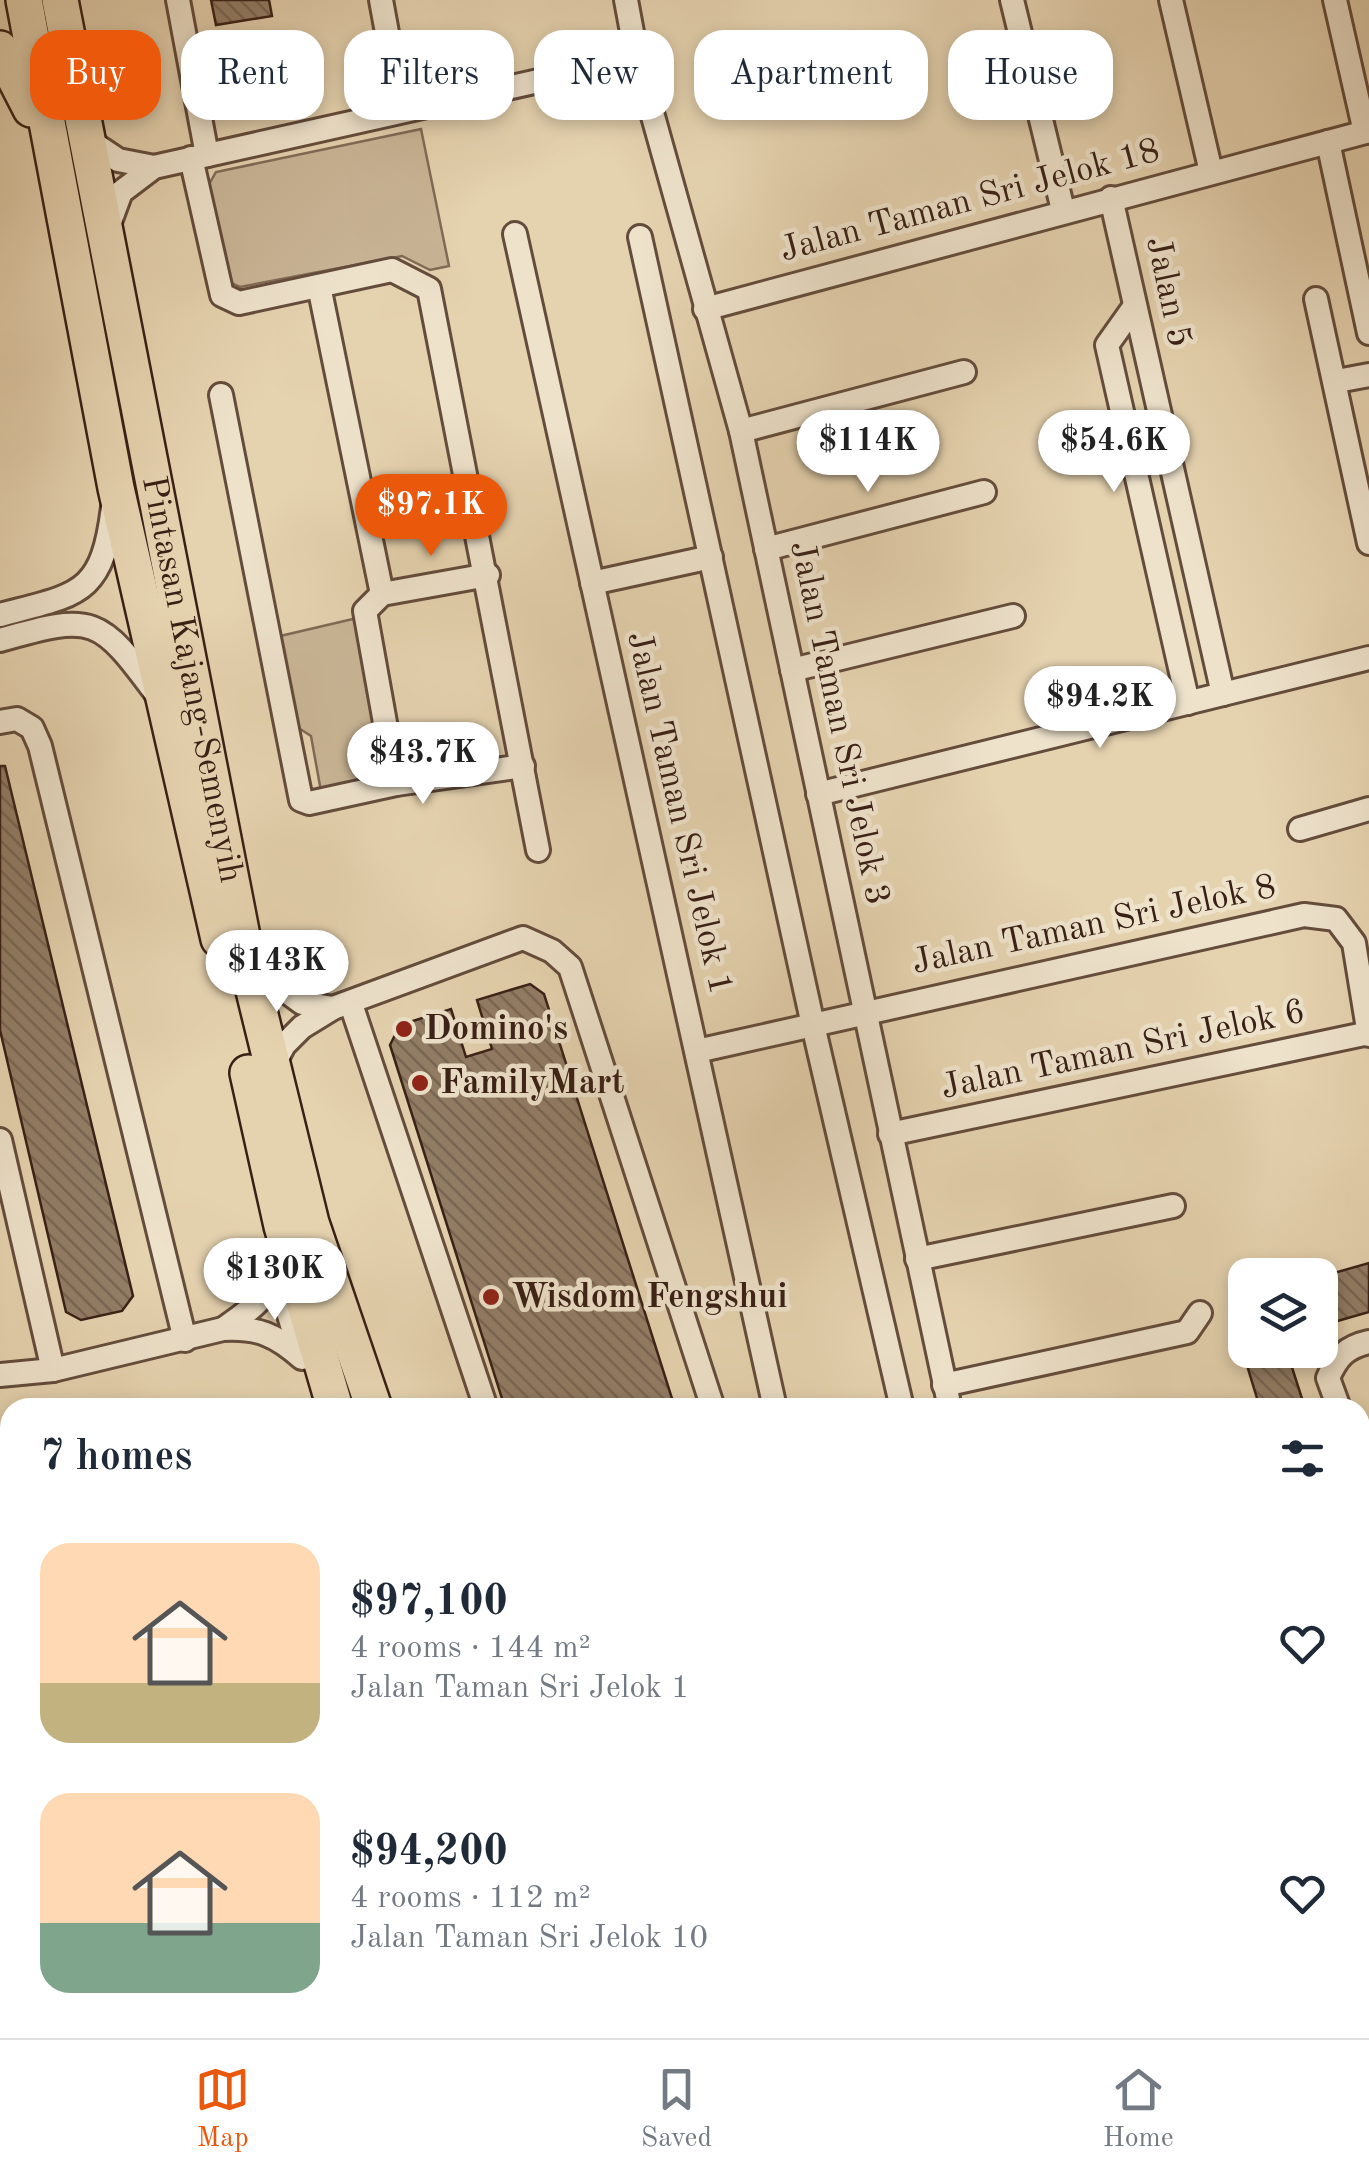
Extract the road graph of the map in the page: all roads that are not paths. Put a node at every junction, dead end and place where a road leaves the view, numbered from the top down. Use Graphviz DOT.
graph roads {
  1 [pos="24,0"];
  2 [pos="60,0"];
  3 [pos="178,0"];
  4 [pos="382,0"];
  5 [pos="626,0"];
  6 [pos="1012,0"];
  7 [pos="1171,0"];
  8 [pos="1335,0"];
  9 [pos="387,30"];
  10 [pos="631,30"];
  11 [pos="0,50"];
  12 [pos="358,120"];
  13 [pos="653,120"];
  14 [pos="1367,132"];
  15 [pos="84,137"];
  16 [pos="49,140"];
  17 [pos="1328,142"];
  18 [pos="199,157"];
  19 [pos="154,168"];
  20 [pos="1211,172"];
  21 [pos="1111,198"];
  22 [pos="1062,210"];
  23 [pos="515,234"];
  24 [pos="105,236"];
  25 [pos="640,236"];
  26 [pos="319,286"];
  27 [pos="1316,299"];
  28 [pos="1134,307"];
  29 [pos="705,309"];
  30 [pos="1369,333"];
  31 [pos="964,372"];
  32 [pos="1369,375"];
  33 [pos="1337,381"];
  34 [pos="221,396"];
  35 [pos="741,431"];
  36 [pos="116,488"];
  37 [pos="984,492"];
  38 [pos="1369,544"];
  39 [pos="766,549"];
  40 [pos="711,557"];
  41 [pos="488,575"];
  42 [pos="592,583"];
  43 [pos="382,594"];
  44 [pos="0,616"];
  45 [pos="1013,616"];
  46 [pos="0,640"];
  47 [pos="1369,658"];
  48 [pos="792,670"];
  49 [pos="1223,694"];
  50 [pos="1188,702"];
  51 [pos="169,710"];
  52 [pos="0,722"];
  53 [pos="522,766"];
  54 [pos="396,784"];
  55 [pos="818,794"];
  56 [pos="1369,809"];
  57 [pos="1300,829"];
  58 [pos="538,850"];
  59 [pos="247,962"];
  60 [pos="342,1006"];
  61 [pos="864,1011"];
  62 [pos="812,1025"];
  63 [pos="1369,1034"];
  64 [pos="696,1050"];
  65 [pos="271,1070"];
  66 [pos="890,1134"];
  67 [pos="0,1140"];
  68 [pos="1173,1206"];
  69 [pos="282,1226"];
  70 [pos="917,1259"];
  71 [pos="276,1272"];
  72 [pos="1200,1313"];
  73 [pos="223,1329"];
  74 [pos="185,1340"];
  75 [pos="1369,1342"];
  76 [pos="302,1358"];
  77 [pos="53,1370"];
  78 [pos="0,1375"];
  79 [pos="947,1396"];
  80 [pos="315,1398"];
  81 [pos="333,1398"];
  82 [pos="371,1398"];
  83 [pos="482,1398"];
  84 [pos="710,1398"];
  85 [pos="772,1398"];
  86 [pos="900,1398"];
  87 [pos="1335,1398"];
  1 -- 16 [label="highway, Pintasan Kajang-Semenyih"];
  2 -- 15 [label="highway, Pintasan Kajang-Semenyih"];
  3 -- 18 [label="street"];
  4 -- 9 [label="street"];
  5 -- 10 [label="street, Jalan Taman Sri Jelok 3"];
  6 -- 22 [label="street"];
  7 -- 20 [label="street"];
  8 -- 14 [label="street"];
  11 -- 16 [label="highway"];
  12 -- 18 [label="street"];
  13 -- 29 [label="street, Jalan Taman Sri Jelok 3"];
  14 -- 17 [label="street, Jalan Taman Sri Jelok 18"];
  15 -- 19 [label="street"];
  15 -- 24 [label="highway, Pintasan Kajang-Semenyih"];
  16 -- 36 [label="highway, Pintasan Kajang-Semenyih"];
  17 -- 20 [label="street, Jalan Taman Sri Jelok 18"];
  17 -- 30 [label="street"];
  18 -- 19 [label="street"];
  18 -- 26 [label="street"];
  19 -- 24 [label="street"];
  20 -- 21 [label="street, Jalan Taman Sri Jelok 18"];
  21 -- 22 [label="street, Jalan Taman Sri Jelok 18"];
  21 -- 28 [label="street, Jalan 5"];
  22 -- 29 [label="street, Jalan Taman Sri Jelok 18"];
  23 -- 42 [label="street, Jalan Taman Sri Jelok 1"];
  24 -- 59 [label="highway, Pintasan Kajang-Semenyih"];
  25 -- 40 [label="street"];
  26 -- 41 [label="street"];
  26 -- 43 [label="street"];
  27 -- 33 [label="street"];
  28 -- 49 [label="street, Jalan 5"];
  28 -- 50 [label="street"];
  29 -- 35 [label="street, Jalan Taman Sri Jelok 3"];
  31 -- 35 [label="street"];
  32 -- 33 [label="street"];
  33 -- 38 [label="street"];
  34 -- 54 [label="street"];
  35 -- 39 [label="street, Jalan Taman Sri Jelok 3"];
  36 -- 44 [label="street"];
  36 -- 51 [label="highway, Pintasan Kajang-Semenyih"];
  37 -- 39 [label="street"];
  39 -- 48 [label="street, Jalan Taman Sri Jelok 3"];
  40 -- 42 [label="street"];
  40 -- 62 [label="street"];
  41 -- 43 [label="street"];
  41 -- 53 [label="street"];
  42 -- 64 [label="street, Jalan Taman Sri Jelok 1"];
  43 -- 54 [label="street"];
  45 -- 48 [label="street"];
  46 -- 51 [label="street"];
  47 -- 49 [label="street"];
  48 -- 55 [label="street, Jalan Taman Sri Jelok 3"];
  49 -- 50 [label="street"];
  50 -- 55 [label="street"];
  51 -- 69 [label="highway, Pintasan Kajang-Semenyih"];
  52 -- 74 [label="street"];
  53 -- 54 [label="street"];
  53 -- 58 [label="street"];
  55 -- 61 [label="street, Jalan Taman Sri Jelok 3"];
  56 -- 57 [label="street"];
  59 -- 60 [label="street"];
  59 -- 65 [label="highway, Pintasan Kajang-Semenyih"];
  60 -- 65 [label="street"];
  60 -- 83 [label="street"];
  60 -- 84 [label="street"];
  61 -- 62 [label="street, Jalan Taman Sri Jelok 8"];
  61 -- 63 [label="street, Jalan Taman Sri Jelok 8"];
  61 -- 66 [label="street, Jalan Taman Sri Jelok 3"];
  62 -- 64 [label="street, Jalan Taman Sri Jelok 8"];
  62 -- 86 [label="street"];
  63 -- 66 [label="street, Jalan Taman Sri Jelok 6"];
  64 -- 85 [label="street, Jalan Taman Sri Jelok 1"];
  65 -- 82 [label="highway, Pintasan Kajang-Semenyih"];
  66 -- 70 [label="street, Jalan Taman Sri Jelok 3"];
  67 -- 77 [label="street"];
  68 -- 70 [label="street"];
  69 -- 71 [label="street"];
  69 -- 81 [label="highway, Pintasan Kajang-Semenyih"];
  70 -- 79 [label="street, Jalan Taman Sri Jelok 3"];
  71 -- 73 [label="street"];
  71 -- 76 [label="street"];
  72 -- 79 [label="street"];
  73 -- 74 [label="street"];
  73 -- 76 [label="street"];
  74 -- 77 [label="street"];
  75 -- 87 [label="street"];
  76 -- 80 [label="street"];
  77 -- 78 [label="street"];
}
